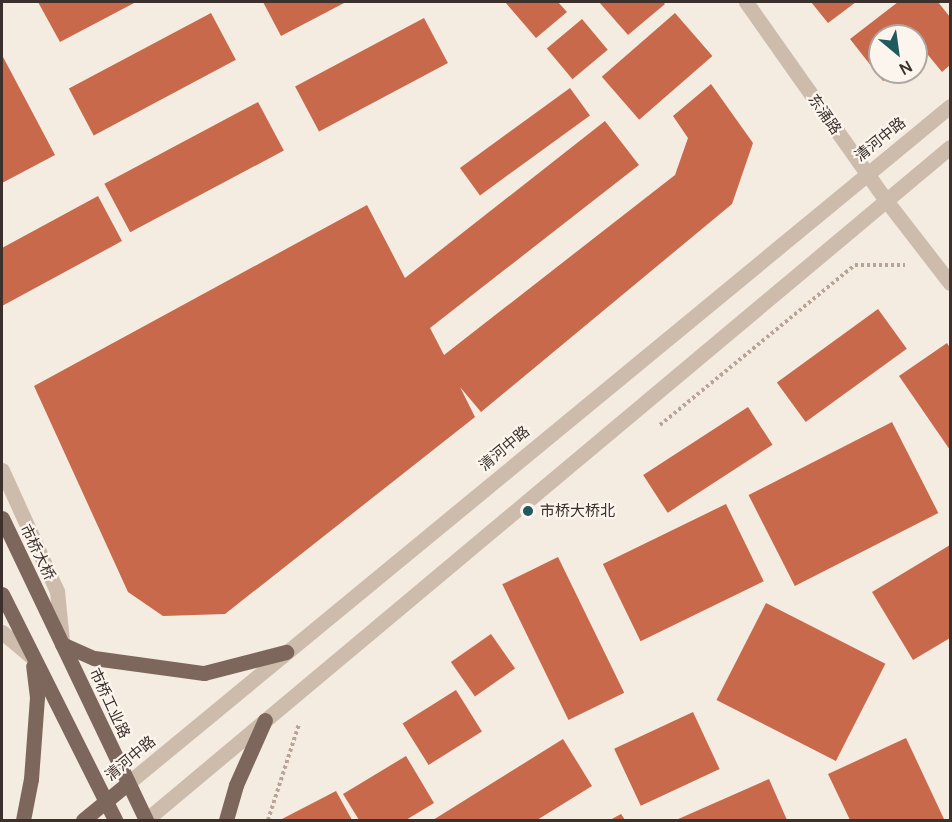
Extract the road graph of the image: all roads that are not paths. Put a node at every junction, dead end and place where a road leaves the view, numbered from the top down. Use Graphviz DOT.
graph roads {
  1 [pos="746,2"];
  2 [pos="951,106"];
  3 [pos="951,147"];
  4 [pos="866,173"];
  5 [pos="885,199"];
  6 [pos="951,283"];
  7 [pos="2,470"];
  8 [pos="2,518"];
  9 [pos="2,594"];
  10 [pos="41,601"];
  11 [pos="2,632"];
  12 [pos="62,644"];
  13 [pos="286,652"];
  14 [pos="32,657"];
  15 [pos="265,720"];
  16 [pos="128,783"];
  17 [pos="105,802"];
  18 [pos="23,820"];
  19 [pos="83,820"];
  20 [pos="115,820"];
  21 [pos="145,820"];
  22 [pos="226,820"];
  1 -- 4 [label="street, 东涌路"];
  2 -- 4 [label="street, 清河中路"];
  3 -- 5 [label="street"];
  4 -- 5 [label="street, 东涌路"];
  4 -- 13 [label="street, 清河中路"];
  5 -- 6 [label="street, 东涌路"];
  5 -- 15 [label="street"];
  7 -- 12 [label="street"];
  8 -- 10 [label="main road, 市桥大桥"];
  9 -- 14 [label="main road"];
  10 -- 12 [label="main road, 市桥工业路"];
  11 -- 14 [label="street"];
  12 -- 13 [label="main road"];
  12 -- 16 [label="main road, 市桥工业路"];
  13 -- 16 [label="street, 清河中路"];
  14 -- 17 [label="main road"];
  14 -- 18 [label="main road"];
  15 -- 21 [label="street"];
  15 -- 22 [label="main road"];
  16 -- 17 [label="main road, 清河中路"];
  16 -- 21 [label="main road, 市桥工业路"];
  17 -- 19 [label="main road, 清河中路"];
  17 -- 20 [label="main road"];
}
